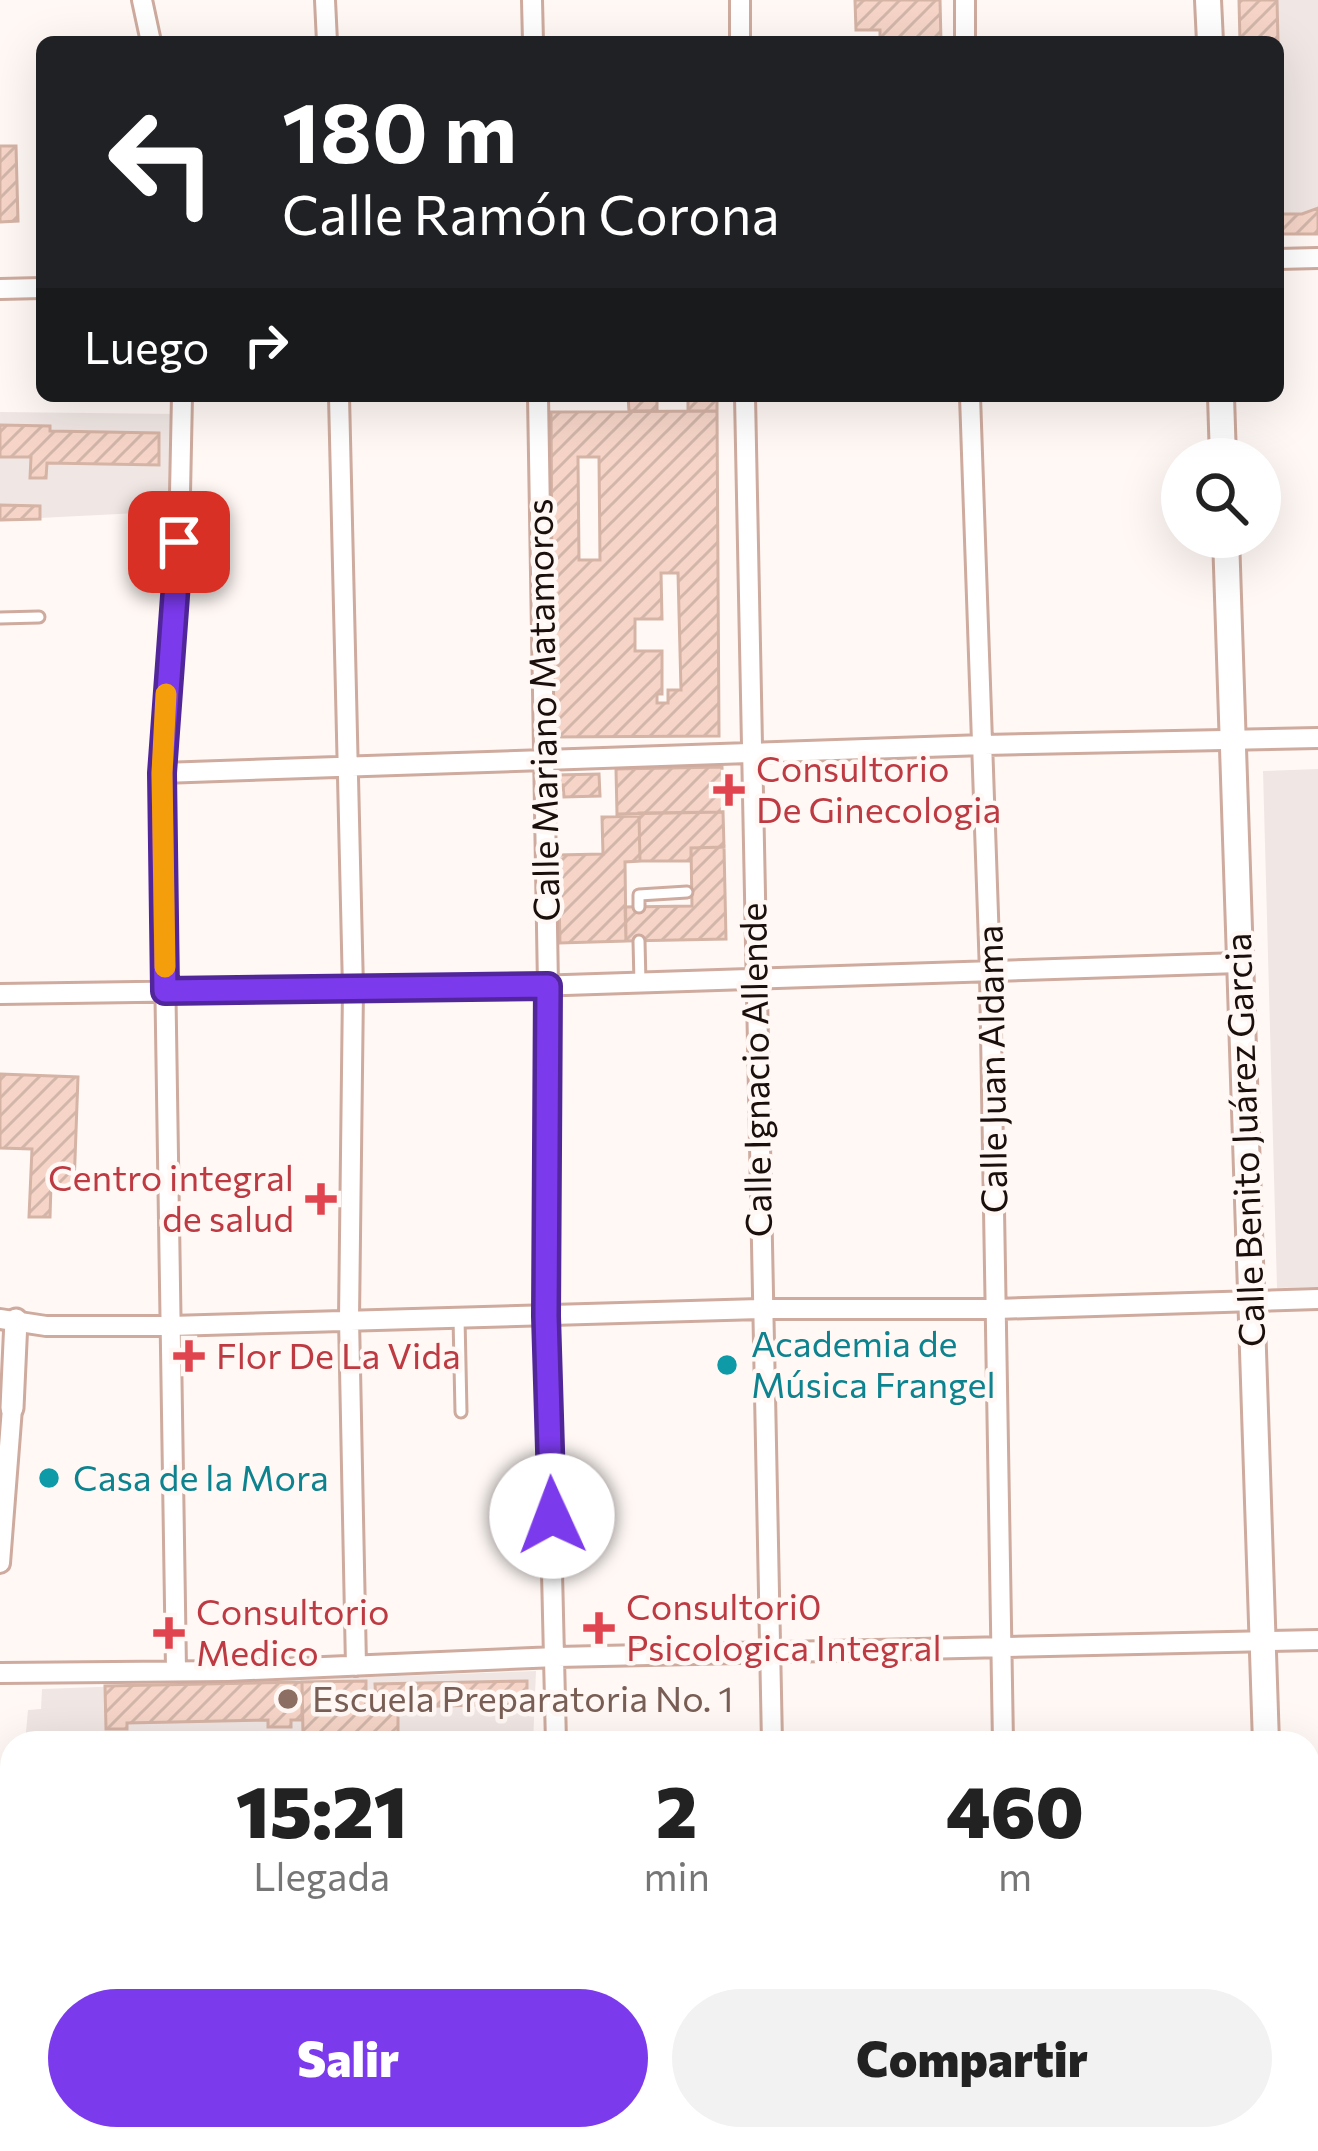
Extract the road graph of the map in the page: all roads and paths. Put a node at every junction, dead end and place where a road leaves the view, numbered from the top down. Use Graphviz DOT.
graph roads {
  1 [pos="146,0"];
  2 [pos="325,0"];
  3 [pos="532,0"];
  4 [pos="740,0"];
  5 [pos="964,0"];
  6 [pos="1208,0"];
  7 [pos="150,36"];
  8 [pos="327,36"];
  9 [pos="533,36"];
  10 [pos="740,36"];
  11 [pos="965,36"];
  12 [pos="1210,36"];
  13 [pos="1318,258"];
  14 [pos="1284,259"];
  15 [pos="36,288"];
  16 [pos="0,289"];
  17 [pos="182,402"];
  18 [pos="339,402"];
  19 [pos="538,402"];
  20 [pos="745,402"];
  21 [pos="970,402"];
  22 [pos="1221,402"];
  23 [pos="1222,438"];
  24 [pos="1227,558"];
  25 [pos="39,617"];
  26 [pos="0,618"];
  27 [pos="1318,738"];
  28 [pos="1232,740"];
  29 [pos="984,745"];
  30 [pos="751,754"];
  31 [pos="544,761"];
  32 [pos="350,765"];
  33 [pos="162,773"];
  34 [pos="687,892"];
  35 [pos="639,907"];
  36 [pos="639,941"];
  37 [pos="1239,964"];
  38 [pos="990,971"];
  39 [pos="755,979"];
  40 [pos="640,982"];
  41 [pos="548,986"];
  42 [pos="353,988"];
  43 [pos="165,991"];
  44 [pos="0,994"];
  45 [pos="1318,1299"];
  46 [pos="1250,1301"];
  47 [pos="760,1309"];
  48 [pos="996,1310"];
  49 [pos="546,1316"];
  50 [pos="458,1318"];
  51 [pos="349,1319"];
  52 [pos="171,1326"];
  53 [pos="8,1329"];
  54 [pos="12,1408"];
  55 [pos="461,1412"];
  56 [pos="0,1563"];
  57 [pos="1262,1640"];
  58 [pos="1318,1640"];
  59 [pos="1002,1646"];
  60 [pos="772,1654"];
  61 [pos="556,1657"];
  62 [pos="356,1666"];
  63 [pos="176,1669"];
  64 [pos="0,1673"];
  65 [pos="556,1731"];
  66 [pos="772,1731"];
  67 [pos="1003,1731"];
  68 [pos="1266,1731"];
  1 -- 7 [label="street"];
  2 -- 8 [label="street"];
  3 -- 9 [label="street"];
  4 -- 10 [label="street"];
  5 -- 11 [label="street"];
  6 -- 12 [label="main road"];
  13 -- 14 [label="street"];
  15 -- 16 [label="street"];
  17 -- 33 [label="street"];
  18 -- 32 [label="street"];
  19 -- 31 [label="street, Calle Mariano Matamoros"];
  20 -- 30 [label="street, Calle Ignacio Allende"];
  21 -- 29 [label="street, Calle Juan Aldama"];
  22 -- 23 [label="main road"];
  24 -- 28 [label="main road, Calle Benito Juárez Garcia"];
  25 -- 26 [label="lane"];
  27 -- 28 [label="street"];
  28 -- 29 [label="street"];
  28 -- 37 [label="main road, Calle Benito Juárez Garcia"];
  29 -- 30 [label="street"];
  29 -- 38 [label="street, Calle Juan Aldama"];
  30 -- 31 [label="street"];
  30 -- 39 [label="street, Calle Ignacio Allende"];
  31 -- 32 [label="street"];
  31 -- 41 [label="street, Calle Mariano Matamoros"];
  32 -- 33 [label="street"];
  32 -- 42 [label="street"];
  33 -- 43 [label="street"];
  34 -- 35 [label="lane"];
  36 -- 40 [label="lane"];
  37 -- 38 [label="street"];
  37 -- 46 [label="main road, Calle Benito Juárez Garcia"];
  38 -- 39 [label="street"];
  38 -- 48 [label="street, Calle Juan Aldama"];
  39 -- 40 [label="street"];
  39 -- 47 [label="street, Calle Ignacio Allende"];
  40 -- 41 [label="street"];
  41 -- 42 [label="street"];
  41 -- 49 [label="street, Calle Mariano Matamoros"];
  42 -- 43 [label="street"];
  42 -- 51 [label="street"];
  43 -- 44 [label="street"];
  43 -- 52 [label="street"];
  45 -- 46 [label="street"];
  46 -- 48 [label="street"];
  46 -- 57 [label="main road, Calle Benito Juárez Garcia"];
  47 -- 48 [label="street"];
  47 -- 49 [label="street"];
  47 -- 60 [label="street, Calle Ignacio Allende"];
  48 -- 59 [label="street, Calle Juan Aldama"];
  49 -- 50 [label="street"];
  49 -- 61 [label="street, Calle Mariano Matamoros"];
  50 -- 51 [label="street"];
  50 -- 55 [label="lane"];
  51 -- 52 [label="street"];
  51 -- 62 [label="street"];
  52 -- 53 [label="street"];
  52 -- 63 [label="street"];
  53 -- 54 [label="street"];
  54 -- 56 [label="street"];
  57 -- 58 [label="street"];
  57 -- 59 [label="street"];
  57 -- 68 [label="main road, Calle Benito Juárez Garcia"];
  59 -- 60 [label="street"];
  59 -- 67 [label="street, Calle Juan Aldama"];
  60 -- 61 [label="street"];
  60 -- 66 [label="street, Calle Ignacio Allende"];
  61 -- 62 [label="street"];
  61 -- 65 [label="street, Calle Mariano Matamoros"];
  62 -- 63 [label="street"];
  63 -- 64 [label="street"];
}
